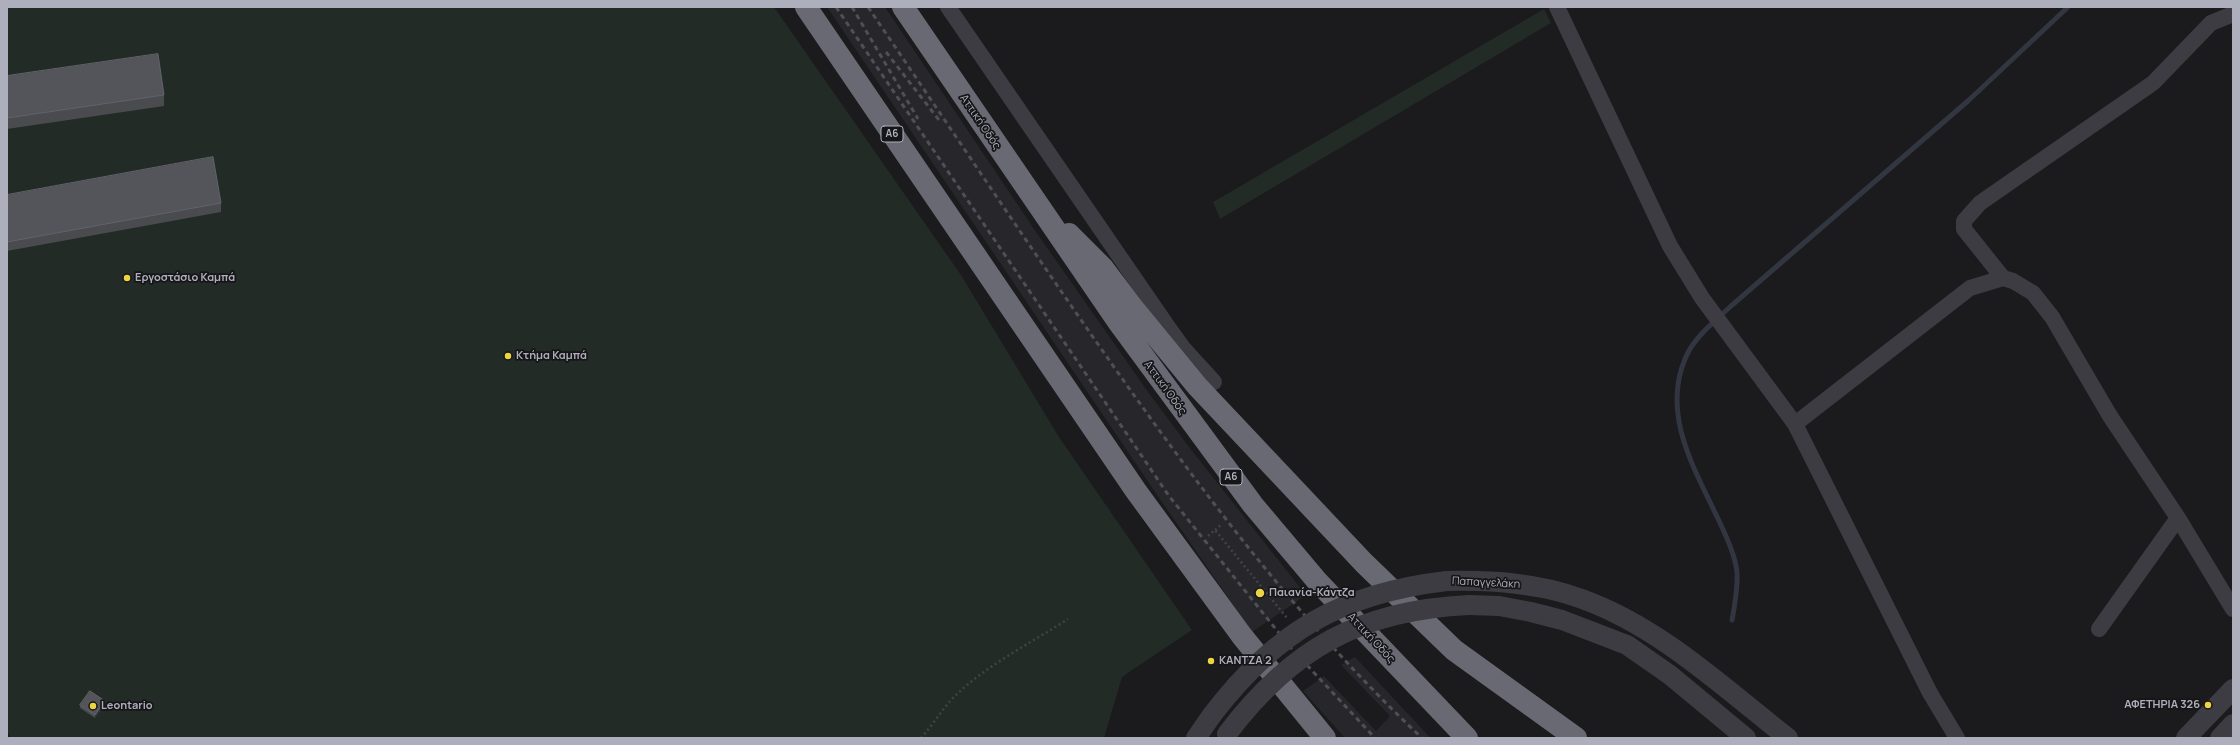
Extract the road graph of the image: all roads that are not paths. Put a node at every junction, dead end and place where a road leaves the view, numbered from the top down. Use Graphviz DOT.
graph roads {
  1 [pos="806,7"];
  2 [pos="903,7"];
  3 [pos="948,7"];
  4 [pos="1557,7"];
  5 [pos="2233,14"];
  6 [pos="1026,190"];
  7 [pos="2003,278"];
  8 [pos="1214,382"];
  9 [pos="1795,424"];
  10 [pos="2178,518"];
  11 [pos="2233,609"];
  12 [pos="2099,629"];
  13 [pos="1242,636"];
  14 [pos="2233,689"];
  15 [pos="2233,724"];
  16 [pos="1226,736"];
  17 [pos="1196,738"];
  18 [pos="1310,738"];
  19 [pos="1325,738"];
  20 [pos="1467,738"];
  21 [pos="1576,738"];
  22 [pos="1746,738"];
  23 [pos="1788,738"];
  24 [pos="1957,738"];
  25 [pos="2186,738"];
  26 [pos="2220,738"];
  1 -- 13 [label="highway, Α6"];
  2 -- 6 [label="highway, Αττική Οδός / Α6"];
  3 -- 8 [label="street"];
  4 -- 9 [label="street"];
  5 -- 7 [label="street"];
  6 -- 20 [label="highway, Αττική Οδός / Α6"];
  6 -- 21 [label="highway"];
  7 -- 9 [label="street"];
  7 -- 10 [label="street"];
  9 -- 24 [label="street"];
  10 -- 11 [label="street"];
  10 -- 12 [label="street"];
  13 -- 18 [label="highway"];
  13 -- 19 [label="highway, Α6"];
  14 -- 25 [label="street"];
  15 -- 26 [label="street"];
  16 -- 22 [label="street, Παπαγγελάκη, bridge"];
  17 -- 23 [label="street, Παπαγγελάκη, bridge"];
}
